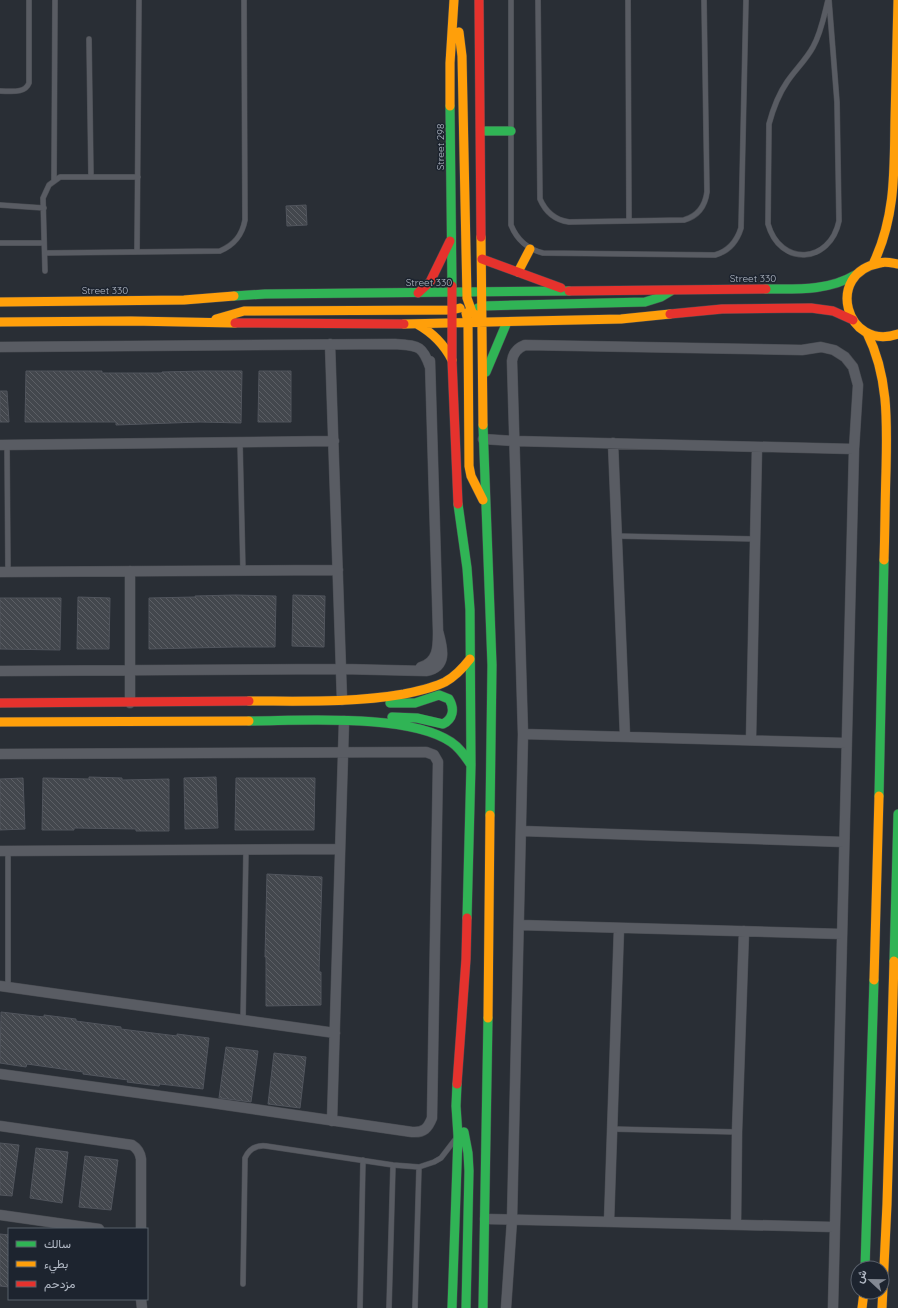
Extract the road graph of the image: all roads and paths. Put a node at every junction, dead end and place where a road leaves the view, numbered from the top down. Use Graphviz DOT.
graph roads {
  1 [pos="29,0"];
  2 [pos="55,0"];
  3 [pos="139,0"];
  4 [pos="244,0"];
  5 [pos="479,0"];
  6 [pos="511,0"];
  7 [pos="538,0"];
  8 [pos="628,0"];
  9 [pos="704,0"];
  10 [pos="746,0"];
  11 [pos="828,0"];
  12 [pos="898,0"];
  13 [pos="454,2"];
  14 [pos="89,39"];
  15 [pos="0,90"];
  16 [pos="481,131"];
  17 [pos="511,131"];
  18 [pos="91,177"];
  19 [pos="138,177"];
  20 [pos="54,180"];
  21 [pos="0,205"];
  22 [pos="44,208"];
  23 [pos="629,221"];
  24 [pos="452,238"];
  25 [pos="0,243"];
  26 [pos="44,243"];
  27 [pos="530,248"];
  28 [pos="137,252"];
  29 [pos="44,253"];
  30 [pos="482,259"];
  31 [pos="874,262"];
  32 [pos="898,264"];
  33 [pos="45,271"];
  34 [pos="518,272"];
  35 [pos="855,276"];
  36 [pos="673,290"];
  37 [pos="569,291"];
  38 [pos="482,292"];
  39 [pos="418,293"];
  40 [pos="452,293"];
  41 [pos="467,293"];
  42 [pos="0,302"];
  43 [pos="482,306"];
  44 [pos="467,309"];
  45 [pos="452,310"];
  46 [pos="853,320"];
  47 [pos="0,322"];
  48 [pos="468,322"];
  49 [pos="483,322"];
  50 [pos="507,322"];
  51 [pos="205,323"];
  52 [pos="452,323"];
  53 [pos="417,324"];
  54 [pos="866,332"];
  55 [pos="898,334"];
  56 [pos="330,344"];
  57 [pos="0,347"];
  58 [pos="452,360"];
  59 [pos="483,378"];
  60 [pos="484,439"];
  61 [pos="334,441"];
  62 [pos="514,441"];
  63 [pos="240,442"];
  64 [pos="613,443"];
  65 [pos="3,445"];
  66 [pos="757,447"];
  67 [pos="854,449"];
  68 [pos="485,505"];
  69 [pos="616,536"];
  70 [pos="755,539"];
  71 [pos="338,570"];
  72 [pos="130,571"];
  73 [pos="243,571"];
  74 [pos="4,572"];
  75 [pos="470,659"];
  76 [pos="342,669"];
  77 [pos="131,670"];
  78 [pos="0,671"];
  79 [pos="342,700"];
  80 [pos="0,703"];
  81 [pos="130,703"];
  82 [pos="344,721"];
  83 [pos="355,721"];
  84 [pos="0,722"];
  85 [pos="523,734"];
  86 [pos="625,736"];
  87 [pos="751,740"];
  88 [pos="846,743"];
  89 [pos="343,752"];
  90 [pos="0,754"];
  91 [pos="471,765"];
  92 [pos="898,814"];
  93 [pos="522,831"];
  94 [pos="844,842"];
  95 [pos="340,849"];
  96 [pos="246,850"];
  97 [pos="4,851"];
  98 [pos="519,925"];
  99 [pos="618,928"];
  100 [pos="744,931"];
  101 [pos="842,934"];
  102 [pos="4,986"];
  103 [pos="243,1020"];
  104 [pos="335,1033"];
  105 [pos="0,1074"];
  106 [pos="456,1106"];
  107 [pos="332,1121"];
  108 [pos="0,1126"];
  109 [pos="612,1128"];
  110 [pos="737,1132"];
  111 [pos="458,1136"];
  112 [pos="363,1160"];
  113 [pos="393,1165"];
  114 [pos="419,1167"];
  115 [pos="0,1215"];
  116 [pos="485,1219"];
  117 [pos="512,1220"];
  118 [pos="609,1222"];
  119 [pos="736,1224"];
  120 [pos="834,1227"];
  121 [pos="92,1228"];
  122 [pos="141,1228"];
  123 [pos="865,1260"];
  124 [pos="243,1284"];
  125 [pos="507,1292"];
  126 [pos="483,1295"];
  127 [pos="360,1308"];
  128 [pos="388,1308"];
  129 [pos="415,1308"];
  130 [pos="452,1308"];
  131 [pos="466,1308"];
  132 [pos="483,1308"];
  133 [pos="491,1308"];
  134 [pos="506,1308"];
  135 [pos="513,1308"];
  136 [pos="833,1308"];
  137 [pos="882,1308"];
  1 -- 15 [label="lane"];
  2 -- 20 [label="lane"];
  3 -- 19 [label="lane"];
  4 -- 28 [label="lane"];
  5 -- 16 [label="street"];
  6 -- 17 [label="lane"];
  7 -- 23 [label="lane"];
  8 -- 23 [label="lane"];
  9 -- 23 [label="lane"];
  10 -- 27 [label="lane"];
  11 -- 11 [label="lane"];
  12 -- 31 [label="street"];
  13 -- 24 [label="street, Street 298"];
  13 -- 41 [label="street"];
  14 -- 18 [label="lane"];
  16 -- 17 [label="street"];
  16 -- 30 [label="street"];
  17 -- 27 [label="lane"];
  18 -- 19 [label="lane"];
  18 -- 20 [label="lane"];
  19 -- 28 [label="lane"];
  20 -- 22 [label="lane"];
  21 -- 22 [label="lane"];
  22 -- 26 [label="lane"];
  24 -- 39 [label="street"];
  24 -- 40 [label="street, Street 298"];
  25 -- 26 [label="lane"];
  26 -- 29 [label="lane"];
  27 -- 34 [label="street"];
  28 -- 29 [label="lane"];
  29 -- 33 [label="lane"];
  30 -- 34 [label="street"];
  30 -- 38 [label="street"];
  31 -- 32 [label="street"];
  31 -- 35 [label="street, Street 330"];
  34 -- 37 [label="street"];
  35 -- 36 [label="street, Street 330"];
  35 -- 46 [label="street"];
  36 -- 37 [label="street, Street 330"];
  36 -- 43 [label="street"];
  37 -- 38 [label="street, Street 330"];
  38 -- 41 [label="street, Street 330"];
  38 -- 43 [label="street"];
  38 -- 44 [label="street"];
  39 -- 40 [label="street, Street 330"];
  39 -- 42 [label="street, Street 330"];
  40 -- 41 [label="street, Street 330"];
  40 -- 44 [label="street"];
  40 -- 45 [label="street, Street 298"];
  41 -- 44 [label="street"];
  43 -- 44 [label="street"];
  43 -- 49 [label="street"];
  44 -- 45 [label="street"];
  44 -- 48 [label="street"];
  44 -- 49 [label="street"];
  44 -- 52 [label="street"];
  45 -- 51 [label="street"];
  45 -- 52 [label="street, Street 298"];
  46 -- 50 [label="street"];
  46 -- 54 [label="street"];
  47 -- 51 [label="street"];
  48 -- 49 [label="street"];
  48 -- 52 [label="street"];
  48 -- 68 [label="street"];
  49 -- 50 [label="street"];
  49 -- 59 [label="street"];
  50 -- 59 [label="street"];
  51 -- 53 [label="street"];
  52 -- 53 [label="street"];
  52 -- 58 [label="street, Street 298"];
  53 -- 58 [label="street"];
  54 -- 55 [label="street"];
  54 -- 123 [label="street"];
  56 -- 57 [label="street"];
  56 -- 61 [label="street"];
  56 -- 76 [label="street"];
  58 -- 75 [label="street, Street 298"];
  59 -- 60 [label="street"];
  60 -- 62 [label="street"];
  60 -- 68 [label="street"];
  61 -- 63 [label="street"];
  61 -- 71 [label="street"];
  62 -- 64 [label="street"];
  62 -- 67 [label="street"];
  62 -- 85 [label="street"];
  63 -- 65 [label="street"];
  63 -- 73 [label="lane"];
  64 -- 66 [label="street"];
  64 -- 69 [label="street"];
  65 -- 74 [label="lane"];
  66 -- 67 [label="street"];
  66 -- 70 [label="street"];
  67 -- 88 [label="street"];
  68 -- 116 [label="street"];
  69 -- 70 [label="lane"];
  69 -- 86 [label="street"];
  70 -- 87 [label="street"];
  71 -- 73 [label="street"];
  71 -- 76 [label="street"];
  72 -- 73 [label="street"];
  72 -- 74 [label="street"];
  72 -- 77 [label="street"];
  75 -- 79 [label="street"];
  75 -- 91 [label="street, Street 298"];
  76 -- 77 [label="street"];
  76 -- 79 [label="street"];
  77 -- 78 [label="street"];
  77 -- 81 [label="street"];
  79 -- 81 [label="street"];
  79 -- 83 [label="street"];
  80 -- 81 [label="street"];
  82 -- 83 [label="street"];
  82 -- 84 [label="street"];
  82 -- 89 [label="street"];
  83 -- 91 [label="street"];
  85 -- 86 [label="street"];
  85 -- 93 [label="street"];
  86 -- 87 [label="street"];
  87 -- 88 [label="street"];
  88 -- 94 [label="street"];
  89 -- 90 [label="street"];
  89 -- 95 [label="street"];
  89 -- 107 [label="street"];
  91 -- 106 [label="street, Street 298"];
  92 -- 137 [label="street"];
  93 -- 94 [label="street"];
  93 -- 98 [label="street"];
  94 -- 101 [label="street"];
  95 -- 96 [label="street"];
  95 -- 104 [label="street"];
  96 -- 97 [label="street"];
  96 -- 103 [label="lane"];
  97 -- 102 [label="lane"];
  98 -- 99 [label="street"];
  98 -- 117 [label="street"];
  99 -- 100 [label="street"];
  99 -- 109 [label="street"];
  100 -- 101 [label="street"];
  100 -- 110 [label="street"];
  101 -- 120 [label="street"];
  102 -- 103 [label="street"];
  103 -- 104 [label="street"];
  104 -- 107 [label="street"];
  105 -- 107 [label="street"];
  106 -- 111 [label="street"];
  106 -- 131 [label="street"];
  108 -- 122 [label="street"];
  109 -- 110 [label="lane"];
  109 -- 118 [label="street"];
  110 -- 119 [label="street"];
  111 -- 114 [label="lane"];
  111 -- 130 [label="street"];
  112 -- 113 [label="lane"];
  112 -- 124 [label="lane"];
  112 -- 127 [label="lane"];
  113 -- 114 [label="lane"];
  113 -- 128 [label="lane"];
  114 -- 129 [label="lane"];
  115 -- 121 [label="street"];
  116 -- 117 [label="street"];
  116 -- 126 [label="street"];
  117 -- 118 [label="street"];
  117 -- 125 [label="street"];
  118 -- 119 [label="street"];
  119 -- 120 [label="street"];
  120 -- 136 [label="street"];
  125 -- 134 [label="street"];
  125 -- 135 [label="street"];
  126 -- 132 [label="street"];
  126 -- 133 [label="street"];
}
